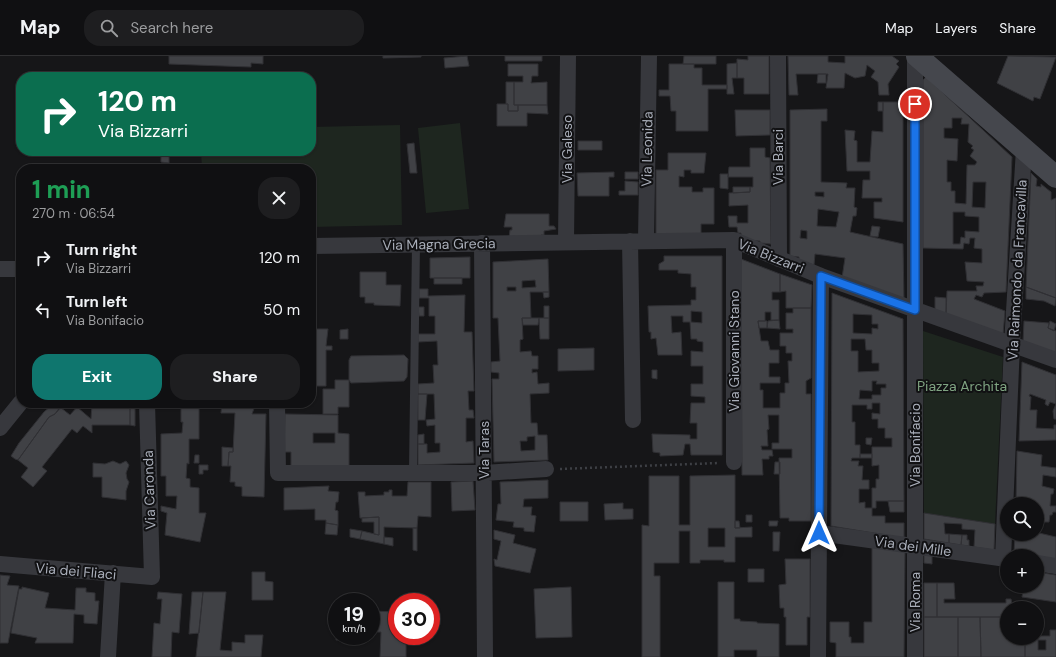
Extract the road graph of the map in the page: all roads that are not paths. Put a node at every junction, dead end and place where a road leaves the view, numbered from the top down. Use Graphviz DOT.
graph roads {
  1 [pos="568,56"];
  2 [pos="649,56"];
  3 [pos="778,56"];
  4 [pos="916,56"];
  5 [pos="1024,149"];
  6 [pos="1056,177"];
  7 [pos="734,240"];
  8 [pos="638,241"];
  9 [pos="566,242"];
  10 [pos="482,243"];
  11 [pos="416,244"];
  12 [pos="316,246"];
  13 [pos="779,259"];
  14 [pos="0,269"];
  15 [pos="16,269"];
  16 [pos="821,276"];
  17 [pos="915,310"];
  18 [pos="1012,344"];
  19 [pos="1056,360"];
  20 [pos="16,408"];
  21 [pos="147,408"];
  22 [pos="277,408"];
  23 [pos="633,420"];
  24 [pos="0,428"];
  25 [pos="734,462"];
  26 [pos="546,469"];
  27 [pos="413,472"];
  28 [pos="484,473"];
  29 [pos="819,533"];
  30 [pos="915,546"];
  31 [pos="1005,549"];
  32 [pos="1000,558"];
  33 [pos="0,564"];
  34 [pos="1044,564"];
  35 [pos="1056,566"];
  36 [pos="113,574"];
  37 [pos="152,577"];
  38 [pos="108,657"];
  39 [pos="485,657"];
  40 [pos="818,657"];
  41 [pos="914,657"];
  1 -- 9 [label="street, Via Galeso"];
  2 -- 8 [label="street, Via Leonida"];
  3 -- 13 [label="street, Via Barci"];
  4 -- 5 [label="street"];
  4 -- 17 [label="street, Via Bonifacio"];
  5 -- 6 [label="street"];
  5 -- 18 [label="street, Via Raimondo da Francavilla"];
  7 -- 8 [label="street, Via Bizzarri"];
  7 -- 13 [label="street, Via Bizzarri"];
  7 -- 25 [label="street, Via Giovanni Stano"];
  8 -- 9 [label="street, Via Bizzarri"];
  8 -- 23 [label="street, Via Leonida"];
  9 -- 10 [label="street, Via Magna Grecia"];
  10 -- 11 [label="street, Via Magna Grecia"];
  10 -- 28 [label="street, Via Taras"];
  11 -- 12 [label="street, Via Magna Grecia"];
  11 -- 27 [label="lane"];
  13 -- 16 [label="street, Via Bizzarri"];
  14 -- 15 [label="street"];
  16 -- 17 [label="street, Via Bizzarri"];
  16 -- 29 [label="street"];
  17 -- 18 [label="street, Via Bizzarri"];
  17 -- 30 [label="street, Via Bonifacio"];
  18 -- 19 [label="street, Via Bizzarri"];
  18 -- 31 [label="street, Via Raimondo da Francavilla"];
  20 -- 24 [label="street"];
  21 -- 37 [label="street, Via Caronda"];
  22 -- 27 [label="street"];
  26 -- 28 [label="street"];
  27 -- 28 [label="street"];
  28 -- 39 [label="street, Via Taras"];
  29 -- 30 [label="street, Via dei Mille"];
  29 -- 40 [label="street"];
  30 -- 32 [label="street, Via dei Mille"];
  30 -- 41 [label="street, Via Roma"];
  33 -- 36 [label="street, Via dei Fliaci"];
  34 -- 35 [label="street"];
  36 -- 37 [label="street, Via dei Fliaci"];
  36 -- 38 [label="street"];
}
